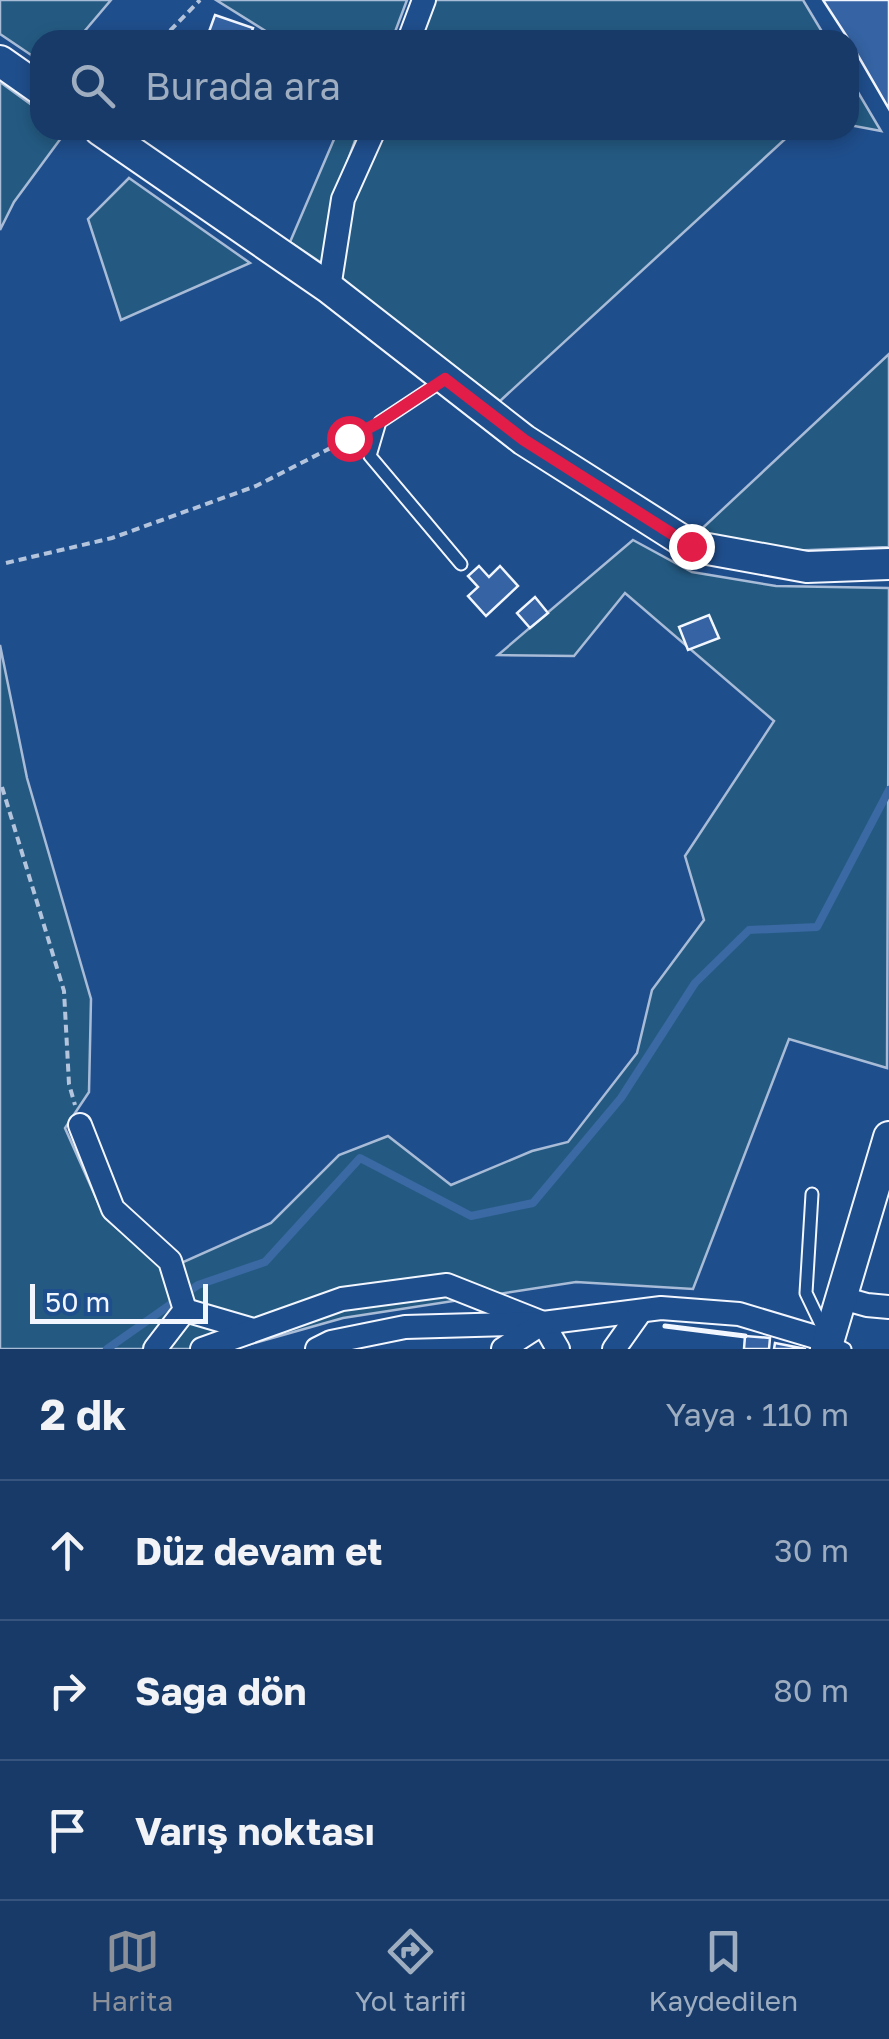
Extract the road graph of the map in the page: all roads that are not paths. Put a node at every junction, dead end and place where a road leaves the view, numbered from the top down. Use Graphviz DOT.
graph roads {
  1 [pos="424,0"];
  2 [pos="413,30"];
  3 [pos="0,61"];
  4 [pos="30,82"];
  5 [pos="114,140"];
  6 [pos="370,140"];
  7 [pos="329,288"];
  8 [pos="445,379"];
  9 [pos="462,564"];
  10 [pos="889,564"];
  11 [pos="80,1124"];
  12 [pos="889,1137"];
  13 [pos="812,1194"];
  14 [pos="842,1298"];
  15 [pos="889,1306"];
  16 [pos="185,1310"];
  17 [pos="641,1311"];
  18 [pos="542,1322"];
  19 [pos="250,1329"];
  20 [pos="833,1346"];
  21 [pos="154,1349"];
  22 [pos="202,1349"];
  23 [pos="317,1349"];
  24 [pos="503,1349"];
  25 [pos="558,1349"];
  26 [pos="614,1349"];
  1 -- 2 [label="street"];
  3 -- 4 [label="street"];
  5 -- 7 [label="street"];
  6 -- 7 [label="street"];
  7 -- 8 [label="street"];
  8 -- 9 [label="lane"];
  8 -- 10 [label="street"];
  11 -- 16 [label="street"];
  12 -- 14 [label="street"];
  13 -- 20 [label="lane"];
  14 -- 15 [label="street"];
  14 -- 20 [label="street"];
  16 -- 19 [label="street"];
  16 -- 21 [label="street"];
  17 -- 18 [label="street"];
  17 -- 20 [label="street"];
  17 -- 26 [label="street"];
  18 -- 19 [label="street"];
  18 -- 23 [label="street"];
  18 -- 24 [label="street"];
  18 -- 25 [label="street"];
  19 -- 22 [label="street"];
}
